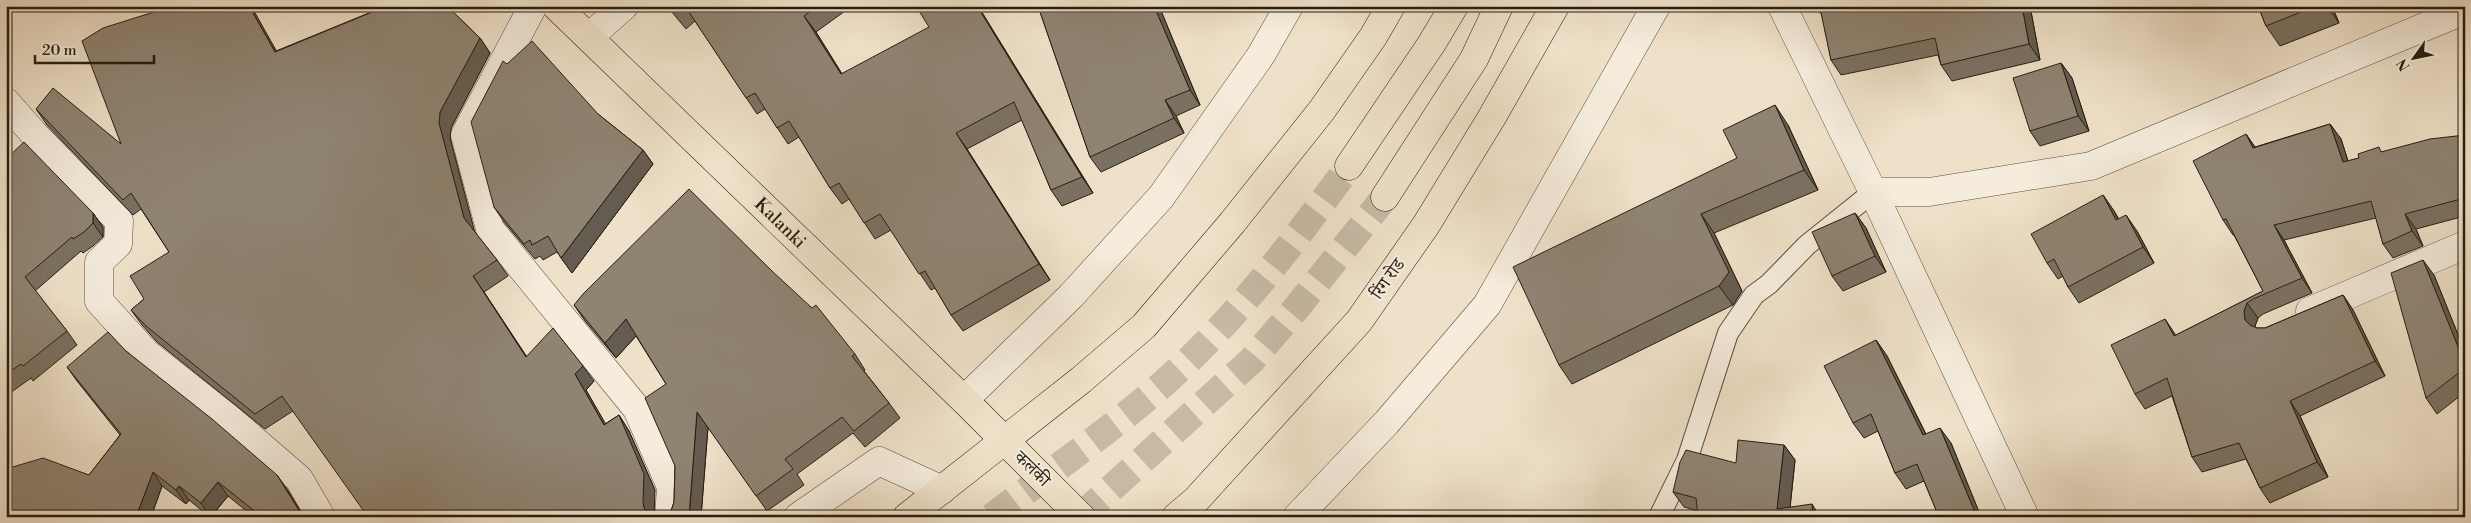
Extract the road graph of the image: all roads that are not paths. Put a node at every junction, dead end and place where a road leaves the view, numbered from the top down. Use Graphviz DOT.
graph roads {
  1 [pos="533,6"];
  2 [pos="556,6"];
  3 [pos="624,6"];
  4 [pos="1290,6"];
  5 [pos="1391,6"];
  6 [pos="1454,6"];
  7 [pos="1499,6"];
  8 [pos="1555,6"];
  9 [pos="1656,6"];
  10 [pos="1782,6"];
  11 [pos="2465,10"];
  12 [pos="589,37"];
  13 [pos="6,102"];
  14 [pos="1349,166"];
  15 [pos="1873,192"];
  16 [pos="1385,197"];
  17 [pos="2465,245"];
  18 [pos="2288,320"];
  19 [pos="964,400"];
  20 [pos="1004,442"];
  21 [pos="942,490"];
  22 [pos="321,517"];
  23 [pos="669,517"];
  24 [pos="798,517"];
  25 [pos="908,517"];
  26 [pos="1081,517"];
  27 [pos="1176,517"];
  28 [pos="1297,517"];
  29 [pos="1659,517"];
  30 [pos="2025,517"];
  1 -- 23 [label="street"];
  2 -- 12 [label="main road, Kalanki"];
  3 -- 12 [label="street"];
  4 -- 19 [label="street"];
  5 -- 20 [label="main road"];
  6 -- 14 [label="main road"];
  7 -- 16 [label="main road"];
  8 -- 27 [label="main road, रिंग रोड"];
  9 -- 28 [label="street"];
  10 -- 15 [label="street"];
  11 -- 15 [label="street"];
  12 -- 19 [label="main road, Kalanki"];
  13 -- 22 [label="street"];
  15 -- 29 [label="lane"];
  15 -- 30 [label="street"];
  17 -- 18 [label="street"];
  19 -- 20 [label="main road, Kalanki"];
  20 -- 21 [label="main road"];
  20 -- 26 [label="main road, कलंकी"];
  21 -- 24 [label="street"];
  21 -- 25 [label="main road"];
}
